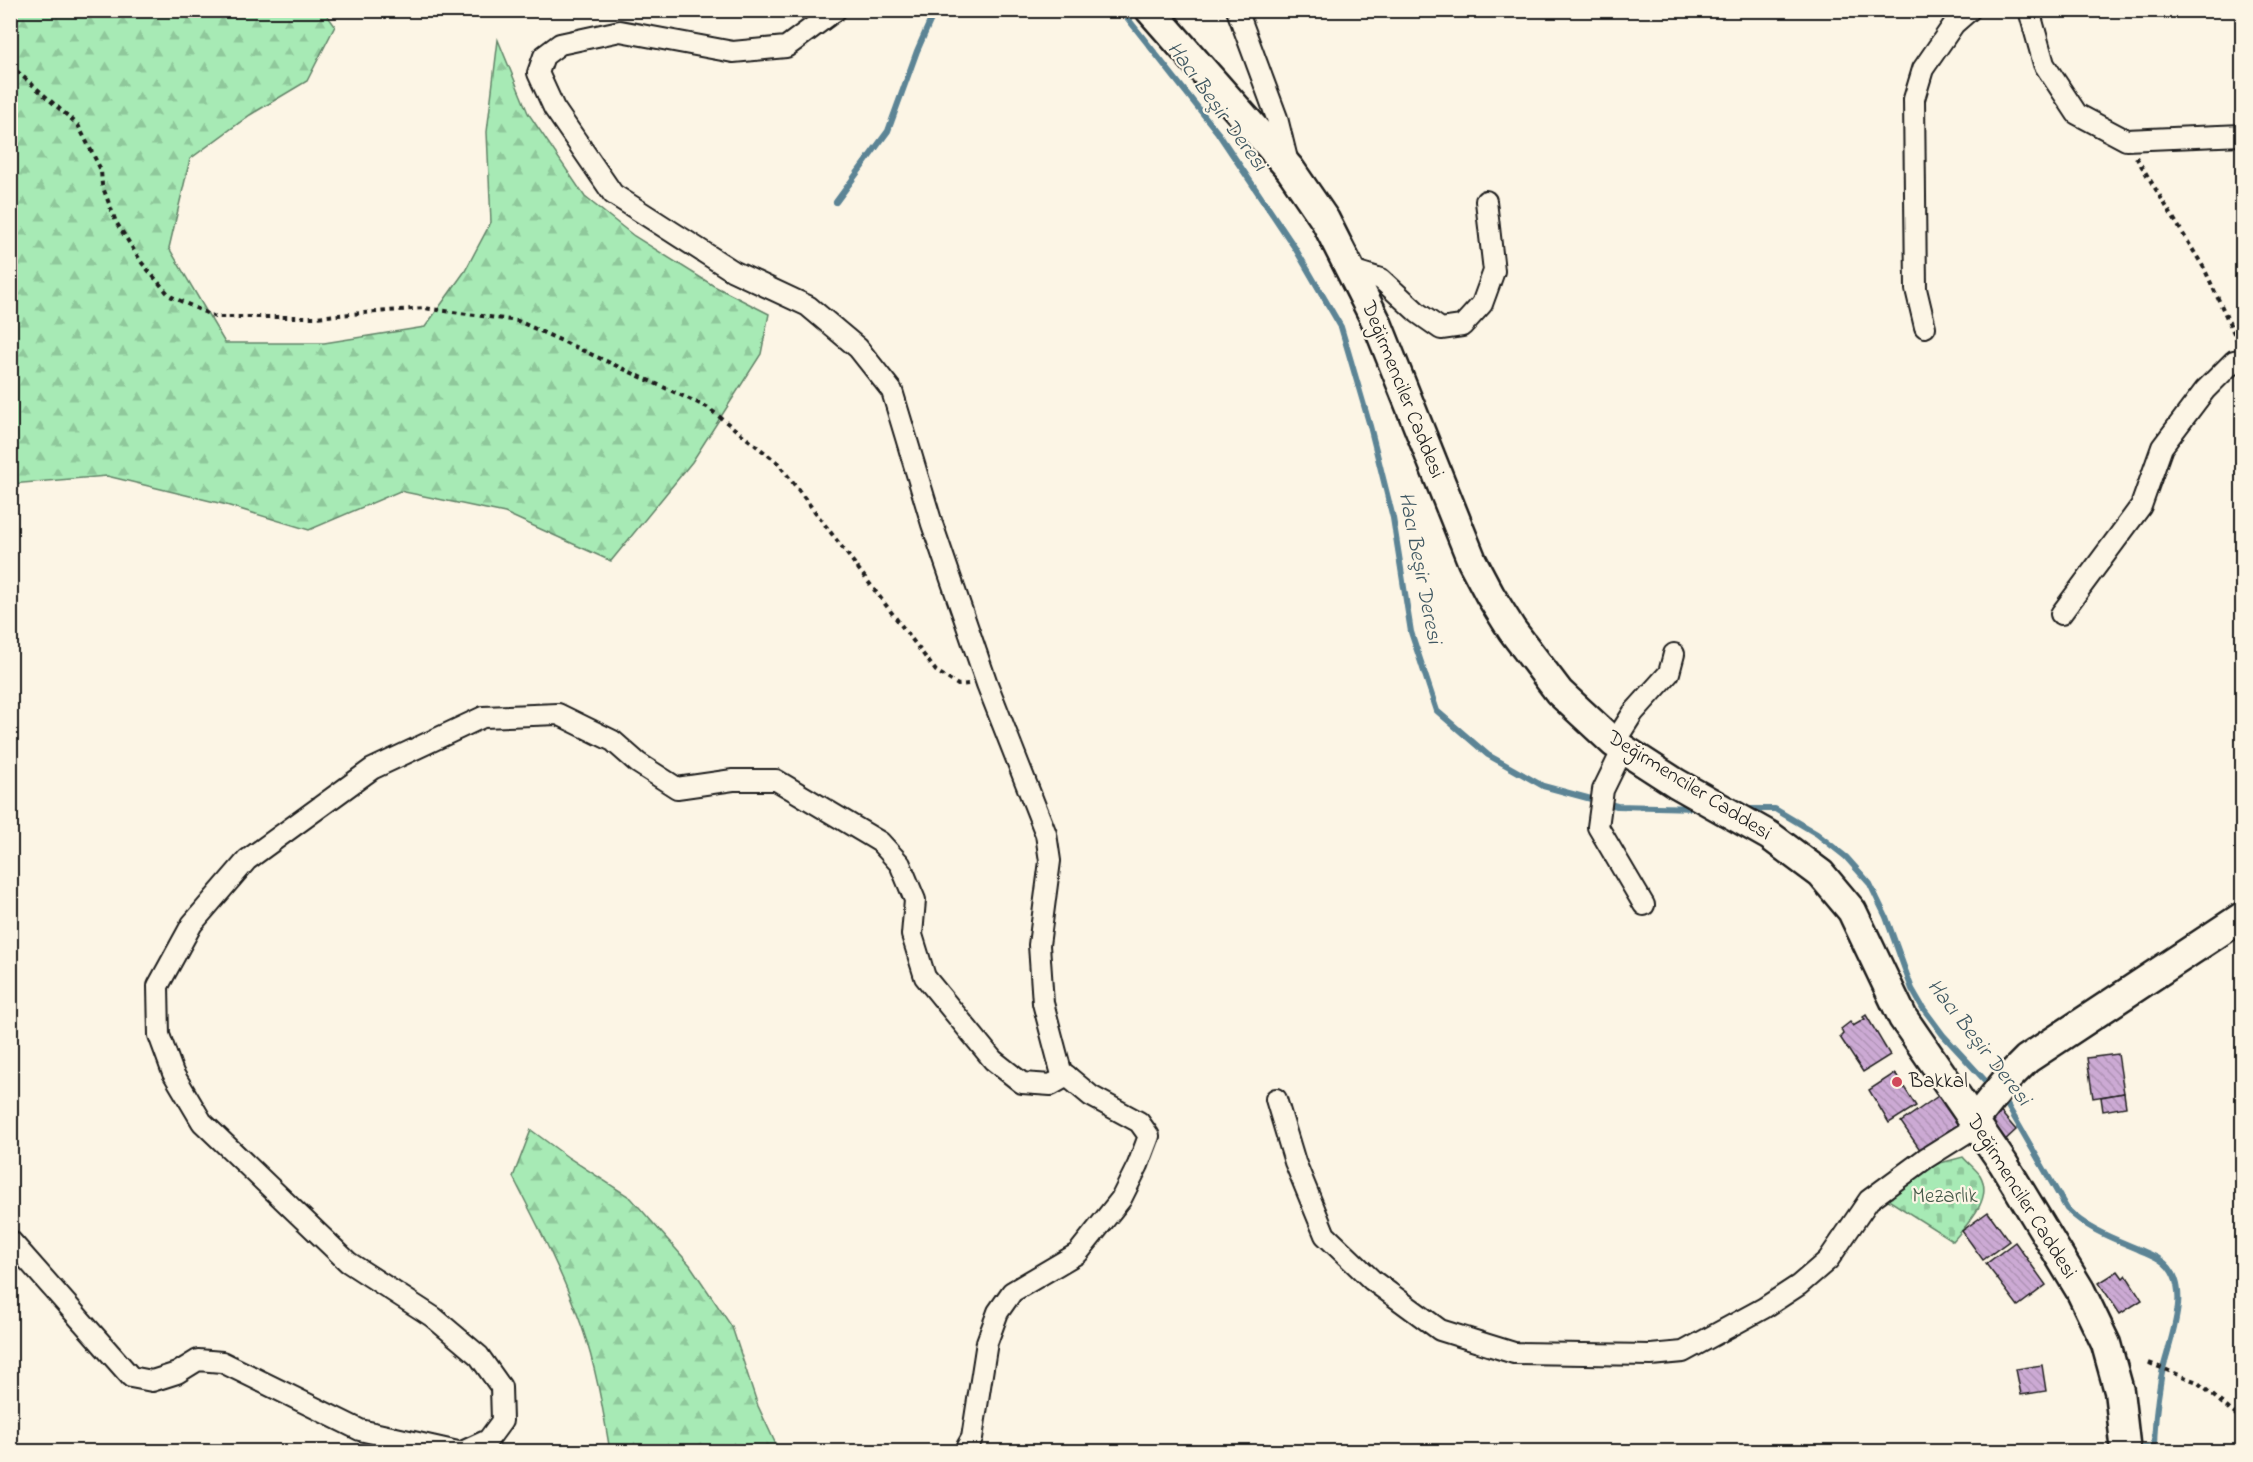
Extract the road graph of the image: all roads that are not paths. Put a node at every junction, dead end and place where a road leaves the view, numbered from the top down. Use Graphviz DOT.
graph roads {
  1 [pos="836,10"];
  2 [pos="1150,10"];
  3 [pos="1237,10"];
  4 [pos="1970,10"];
  5 [pos="2029,10"];
  6 [pos="2242,135"];
  7 [pos="1290,169"];
  8 [pos="1486,201"];
  9 [pos="1352,270"];
  10 [pos="1925,327"];
  11 [pos="2242,360"];
  12 [pos="2061,614"];
  13 [pos="1674,654"];
  14 [pos="1619,746"];
  15 [pos="1644,905"];
  16 [pos="2242,917"];
  17 [pos="1067,1076"];
  18 [pos="1276,1099"];
  19 [pos="1979,1118"];
  20 [pos="10,1240"];
  21 [pos="2126,1445"];
  22 [pos="460,1452"];
  23 [pos="964,1452"];
  1 -- 17 [label="street"];
  2 -- 7 [label="main road, Değirmenciler Caddesi"];
  3 -- 7 [label="street"];
  4 -- 10 [label="street"];
  5 -- 6 [label="street"];
  7 -- 9 [label="main road, Değirmenciler Caddesi"];
  8 -- 9 [label="street"];
  9 -- 14 [label="main road, Değirmenciler Caddesi"];
  11 -- 12 [label="street"];
  13 -- 14 [label="street"];
  14 -- 15 [label="street"];
  14 -- 19 [label="main road, Değirmenciler Caddesi"];
  16 -- 19 [label="main road"];
  17 -- 22 [label="street"];
  17 -- 23 [label="street"];
  18 -- 19 [label="street"];
  19 -- 21 [label="main road, Değirmenciler Caddesi"];
  20 -- 22 [label="street"];
}
